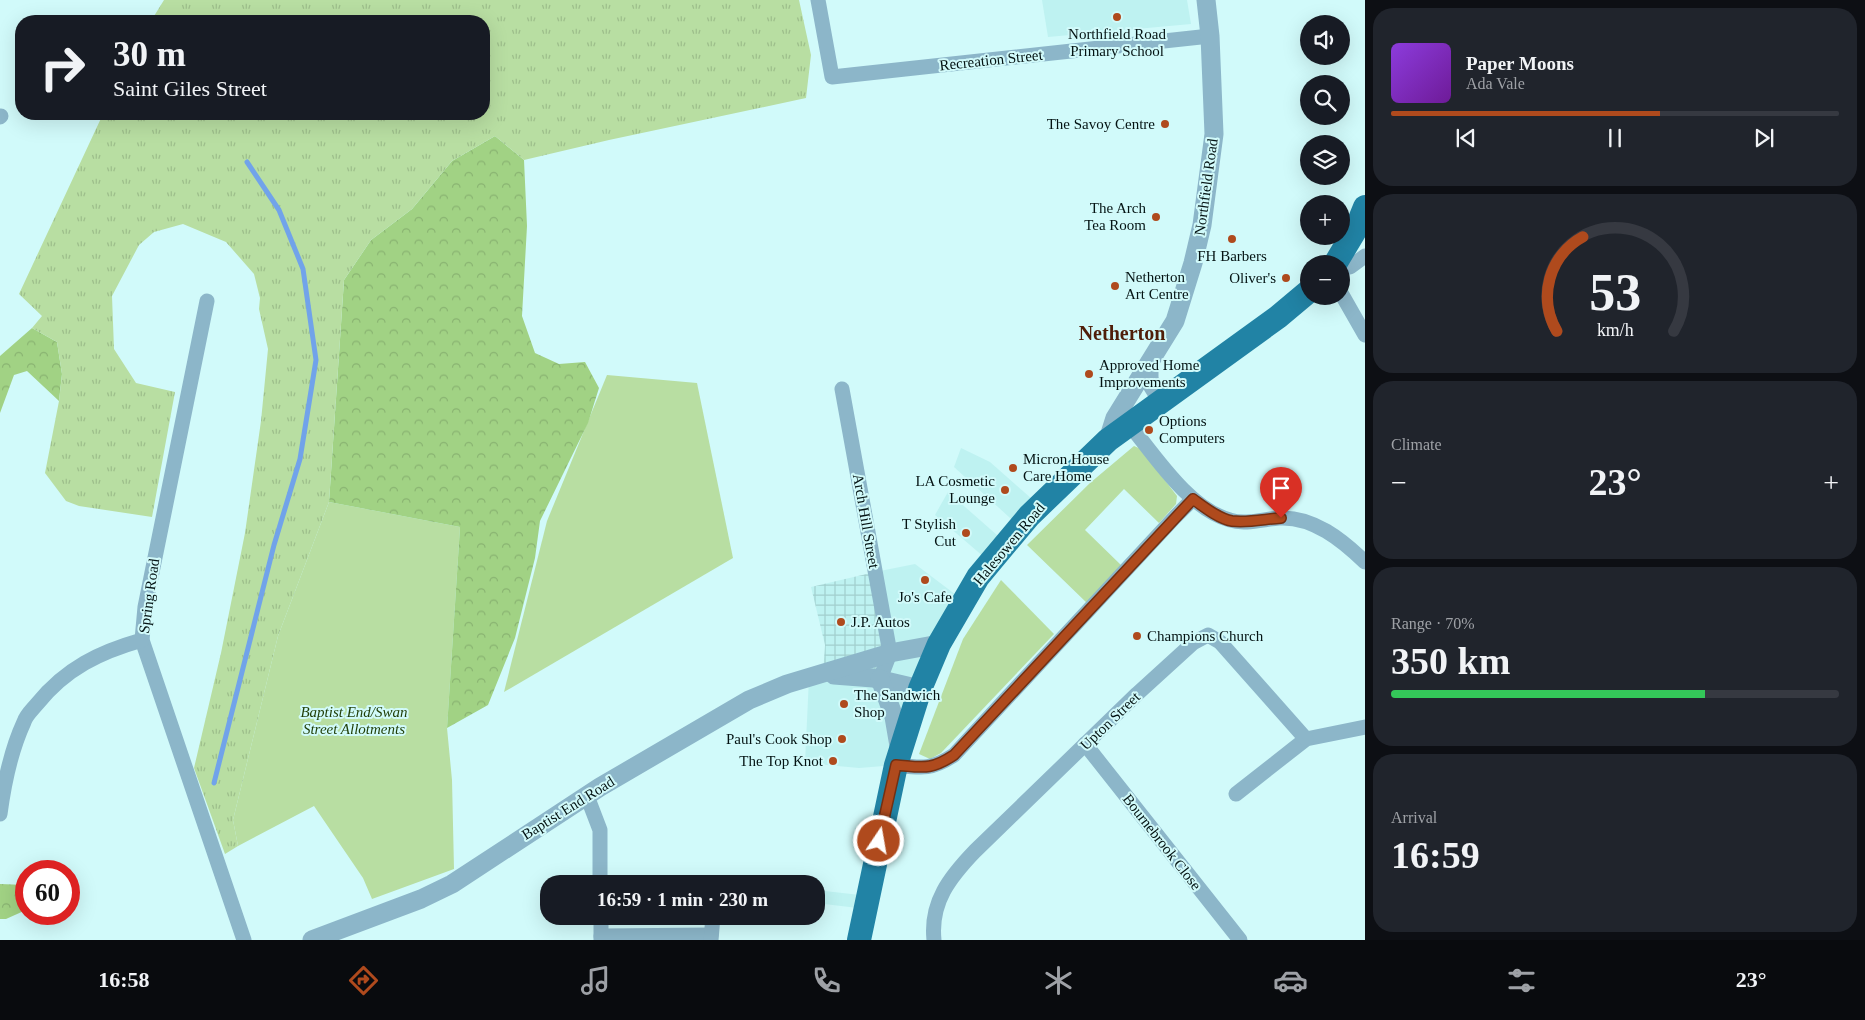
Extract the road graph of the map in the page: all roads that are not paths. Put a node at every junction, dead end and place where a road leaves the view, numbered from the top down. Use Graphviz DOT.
graph roads {
  1 [pos="818,0"];
  2 [pos="1206,0"];
  3 [pos="1210,36"];
  4 [pos="1365,207"];
  5 [pos="1340,255"];
  6 [pos="1365,256"];
  7 [pos="1350,267"];
  8 [pos="1300,299"];
  9 [pos="207,301"];
  10 [pos="1348,305"];
  11 [pos="1365,335"];
  12 [pos="1150,364"];
  13 [pos="842,389"];
  14 [pos="1162,401"];
  15 [pos="1129,424"];
  16 [pos="1108,440"];
  17 [pos="1193,499"];
  18 [pos="1365,562"];
  19 [pos="142,640"];
  20 [pos="939,644"];
  21 [pos="890,654"];
  22 [pos="823,674"];
  23 [pos="880,679"];
  24 [pos="920,689"];
  25 [pos="1365,727"];
  26 [pos="1306,739"];
  27 [pos="1085,744"];
  28 [pos="898,759"];
  29 [pos="1236,794"];
  30 [pos="586,796"];
  31 [pos="0,814"];
  32 [pos="600,875"];
  33 [pos="600,925"];
  34 [pos="712,925"];
  35 [pos="933,933"];
  36 [pos="601,938"];
  37 [pos="711,938"];
  38 [pos="244,940"];
  39 [pos="312,940"];
  40 [pos="859,940"];
  41 [pos="1240,940"];
  1 -- 3 [label="street, Recreation Street"];
  2 -- 3 [label="street, Northfield Road"];
  3 -- 12 [label="street, Northfield Road"];
  4 -- 5 [label="main road"];
  6 -- 7 [label="street"];
  8 -- 14 [label="main road, Halesowen Road"];
  9 -- 19 [label="street, Spring Road"];
  10 -- 11 [label="street"];
  12 -- 14 [label="street"];
  12 -- 16 [label="street, Northfield Road"];
  13 -- 21 [label="street, Arch Hill Street"];
  14 -- 15 [label="main road, Halesowen Road"];
  15 -- 16 [label="main road, Halesowen Road"];
  15 -- 17 [label="street"];
  16 -- 20 [label="main road, Halesowen Road"];
  17 -- 18 [label="street"];
  17 -- 28 [label="street"];
  19 -- 31 [label="street"];
  19 -- 38 [label="street, Spring Road"];
  20 -- 21 [label="street, Baptist End Road"];
  20 -- 24 [label="main road, Halesowen Road"];
  21 -- 22 [label="street, Baptist End Road"];
  21 -- 23 [label="street"];
  22 -- 23 [label="street, Baptist End Road"];
  22 -- 30 [label="street, Baptist End Road"];
  23 -- 24 [label="street, Baptist End Road"];
  23 -- 28 [label="street"];
  24 -- 28 [label="main road, Halesowen Road"];
  25 -- 26 [label="street"];
  26 -- 27 [label="street, Upton Street"];
  26 -- 29 [label="street"];
  27 -- 35 [label="street, Upton Street"];
  27 -- 41 [label="street, Bournebrook Close"];
  28 -- 40 [label="main road, Halesowen Road"];
  30 -- 32 [label="street"];
  30 -- 39 [label="street, Baptist End Road"];
  33 -- 36 [label="street"];
  34 -- 37 [label="street"];
  36 -- 37 [label="street"];
}
